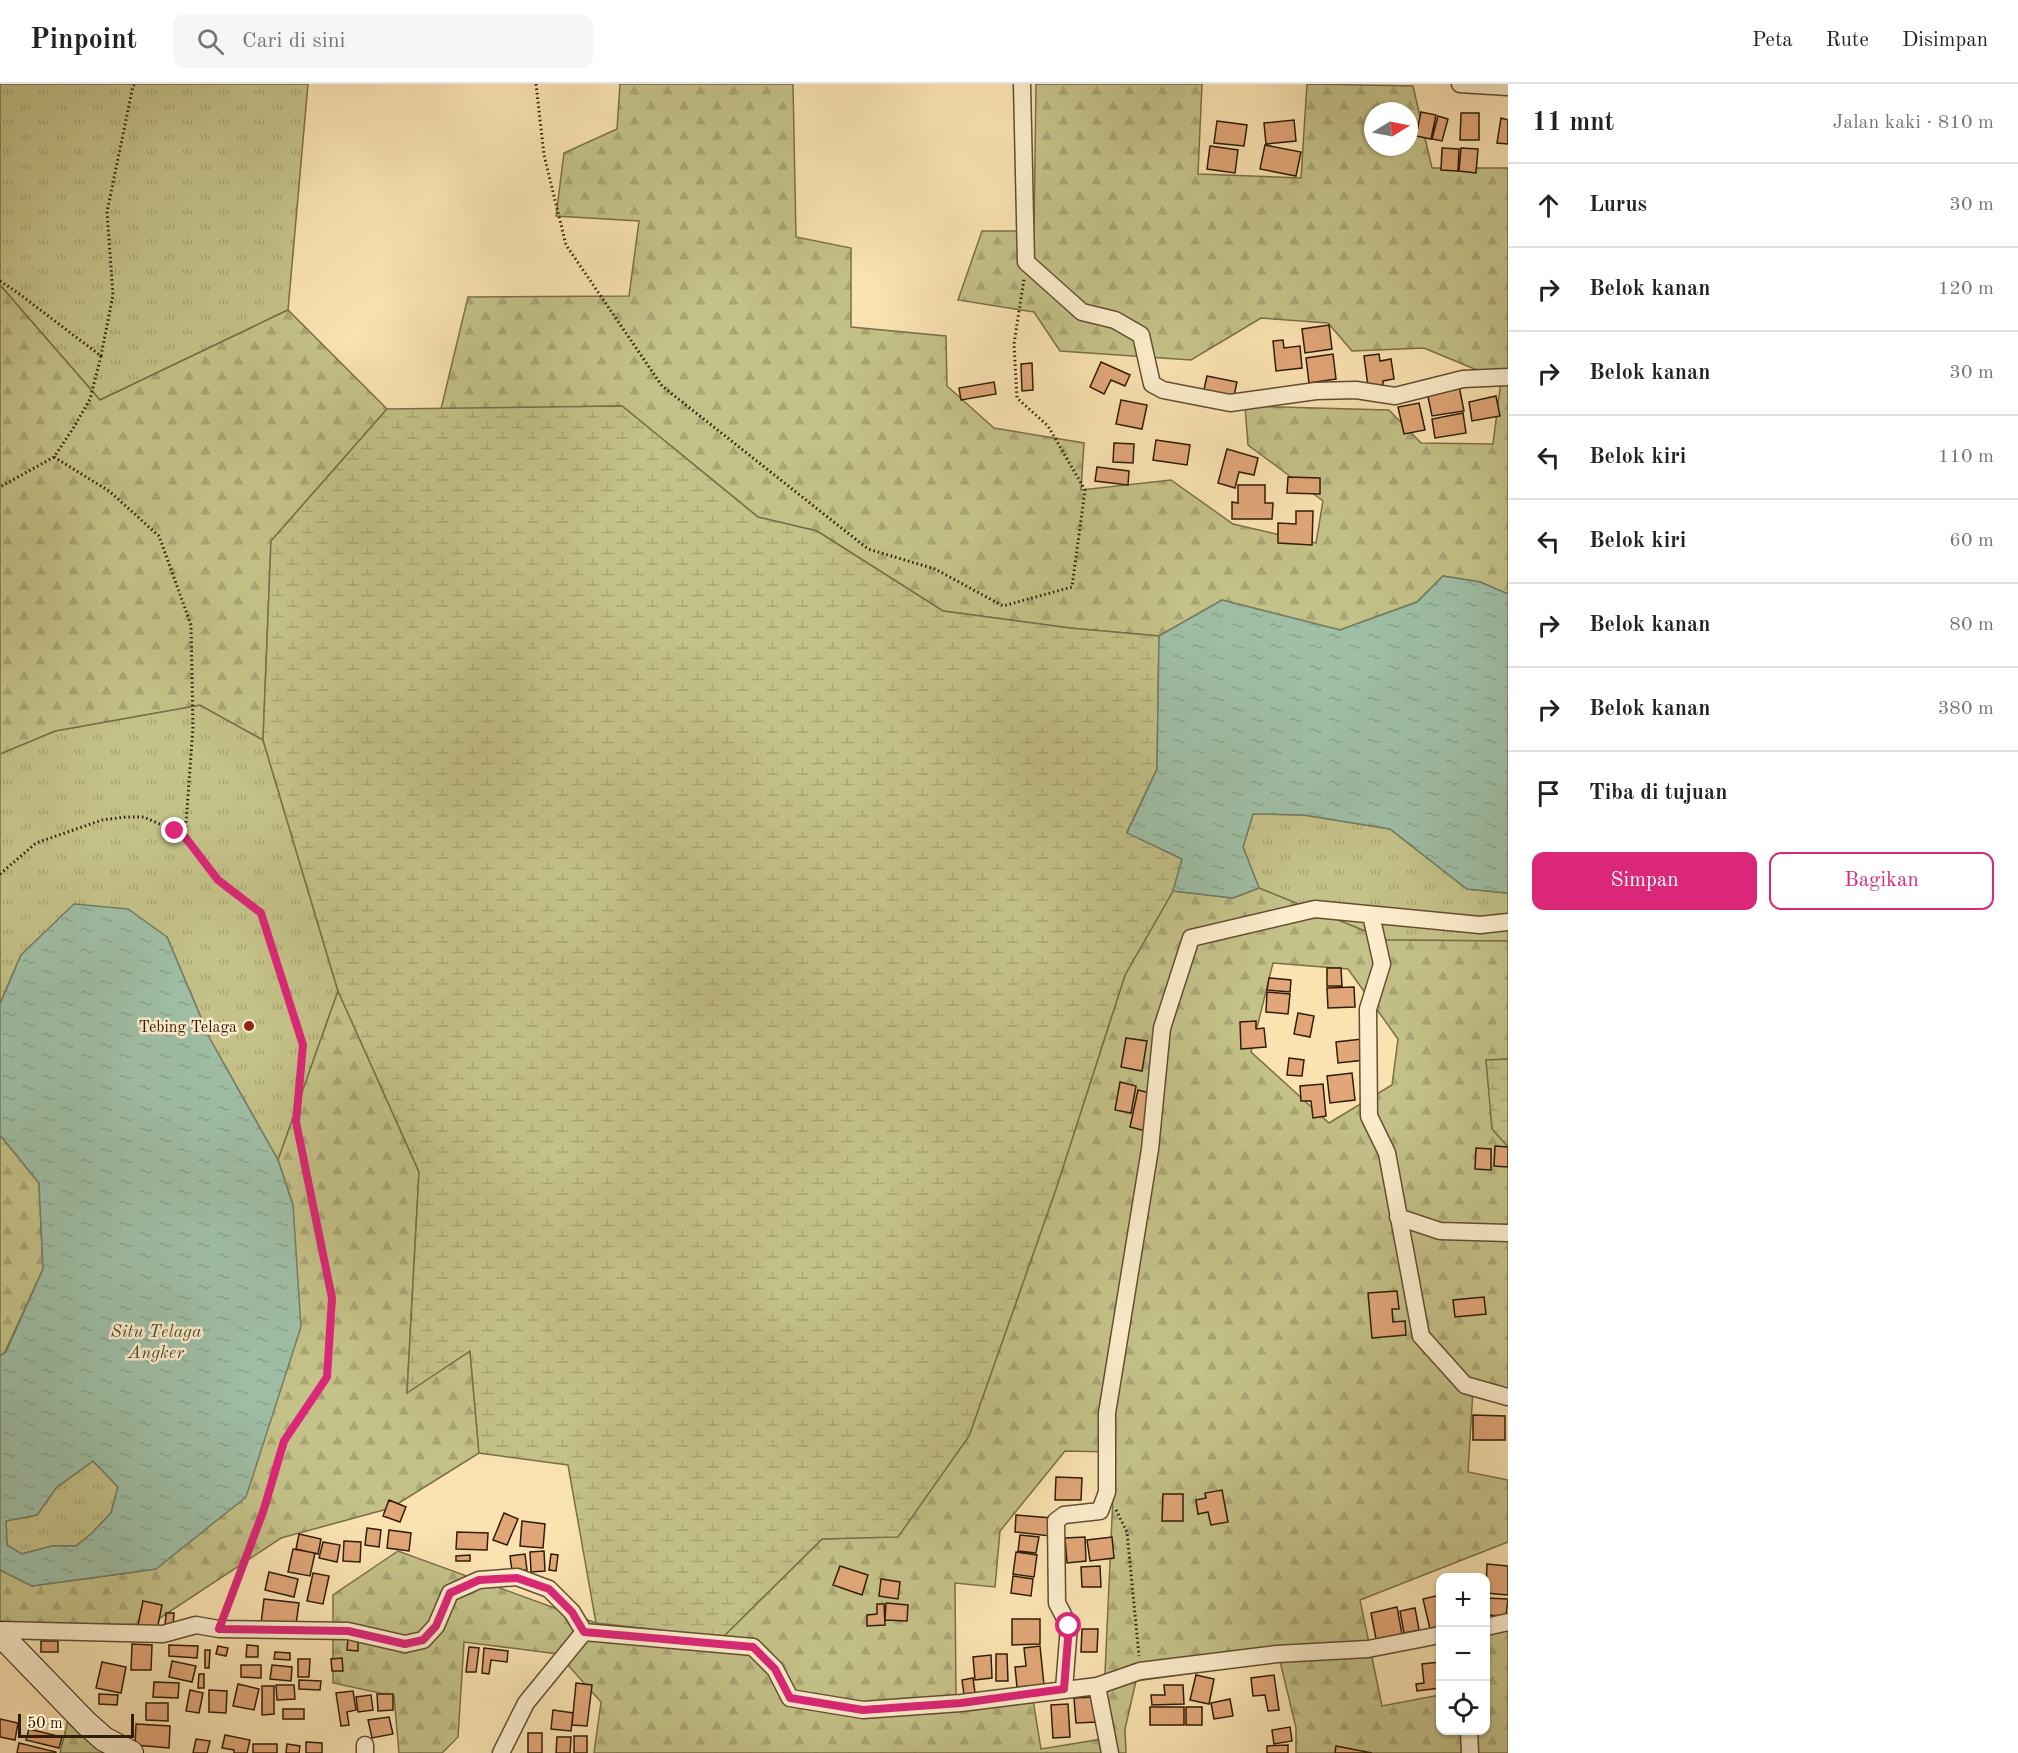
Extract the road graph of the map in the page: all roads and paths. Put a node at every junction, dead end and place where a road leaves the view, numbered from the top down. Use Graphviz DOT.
graph roads {
  1 [pos="135,84"];
  2 [pos="536,84"];
  3 [pos="1022,84"];
  4 [pos="1460,84"];
  5 [pos="1508,87"];
  6 [pos="1026,262"];
  7 [pos="0,281"];
  8 [pos="101,356"];
  9 [pos="1508,377"];
  10 [pos="54,456"];
  11 [pos="0,487"];
  12 [pos="185,837"];
  13 [pos="0,874"];
  14 [pos="1371,915"];
  15 [pos="1508,922"];
  16 [pos="1398,1217"];
  17 [pos="1508,1233"];
  18 [pos="1508,1397"];
  19 [pos="1107,1492"];
  20 [pos="1508,1622"];
  21 [pos="1490,1626"];
  22 [pos="219,1629"];
  23 [pos="0,1632"];
  24 [pos="584,1632"];
  25 [pos="1436,1636"];
  26 [pos="1140,1671"];
  27 [pos="1097,1686"];
  28 [pos="1064,1689"];
  29 [pos="1469,1735"];
  30 [pos="131,1753"];
  31 [pos="501,1753"];
  32 [pos="1110,1753"];
  33 [pos="1470,1753"];
  1 -- 8 [label="path"];
  2 -- 6 [label="path"];
  3 -- 6 [label="street"];
  4 -- 5 [label="street"];
  6 -- 9 [label="street"];
  7 -- 8 [label="path"];
  8 -- 10 [label="path"];
  10 -- 11 [label="path"];
  10 -- 12 [label="path"];
  12 -- 13 [label="path"];
  12 -- 22 [label="path"];
  14 -- 15 [label="street"];
  14 -- 16 [label="street"];
  14 -- 19 [label="street"];
  16 -- 17 [label="street"];
  16 -- 18 [label="street"];
  19 -- 26 [label="path"];
  19 -- 28 [label="street"];
  20 -- 21 [label="street"];
  22 -- 23 [label="street"];
  22 -- 24 [label="street"];
  23 -- 30 [label="street"];
  24 -- 28 [label="street"];
  24 -- 31 [label="street"];
  25 -- 26 [label="street"];
  26 -- 27 [label="street"];
  27 -- 28 [label="street"];
  27 -- 32 [label="street"];
  29 -- 33 [label="street"];
}
